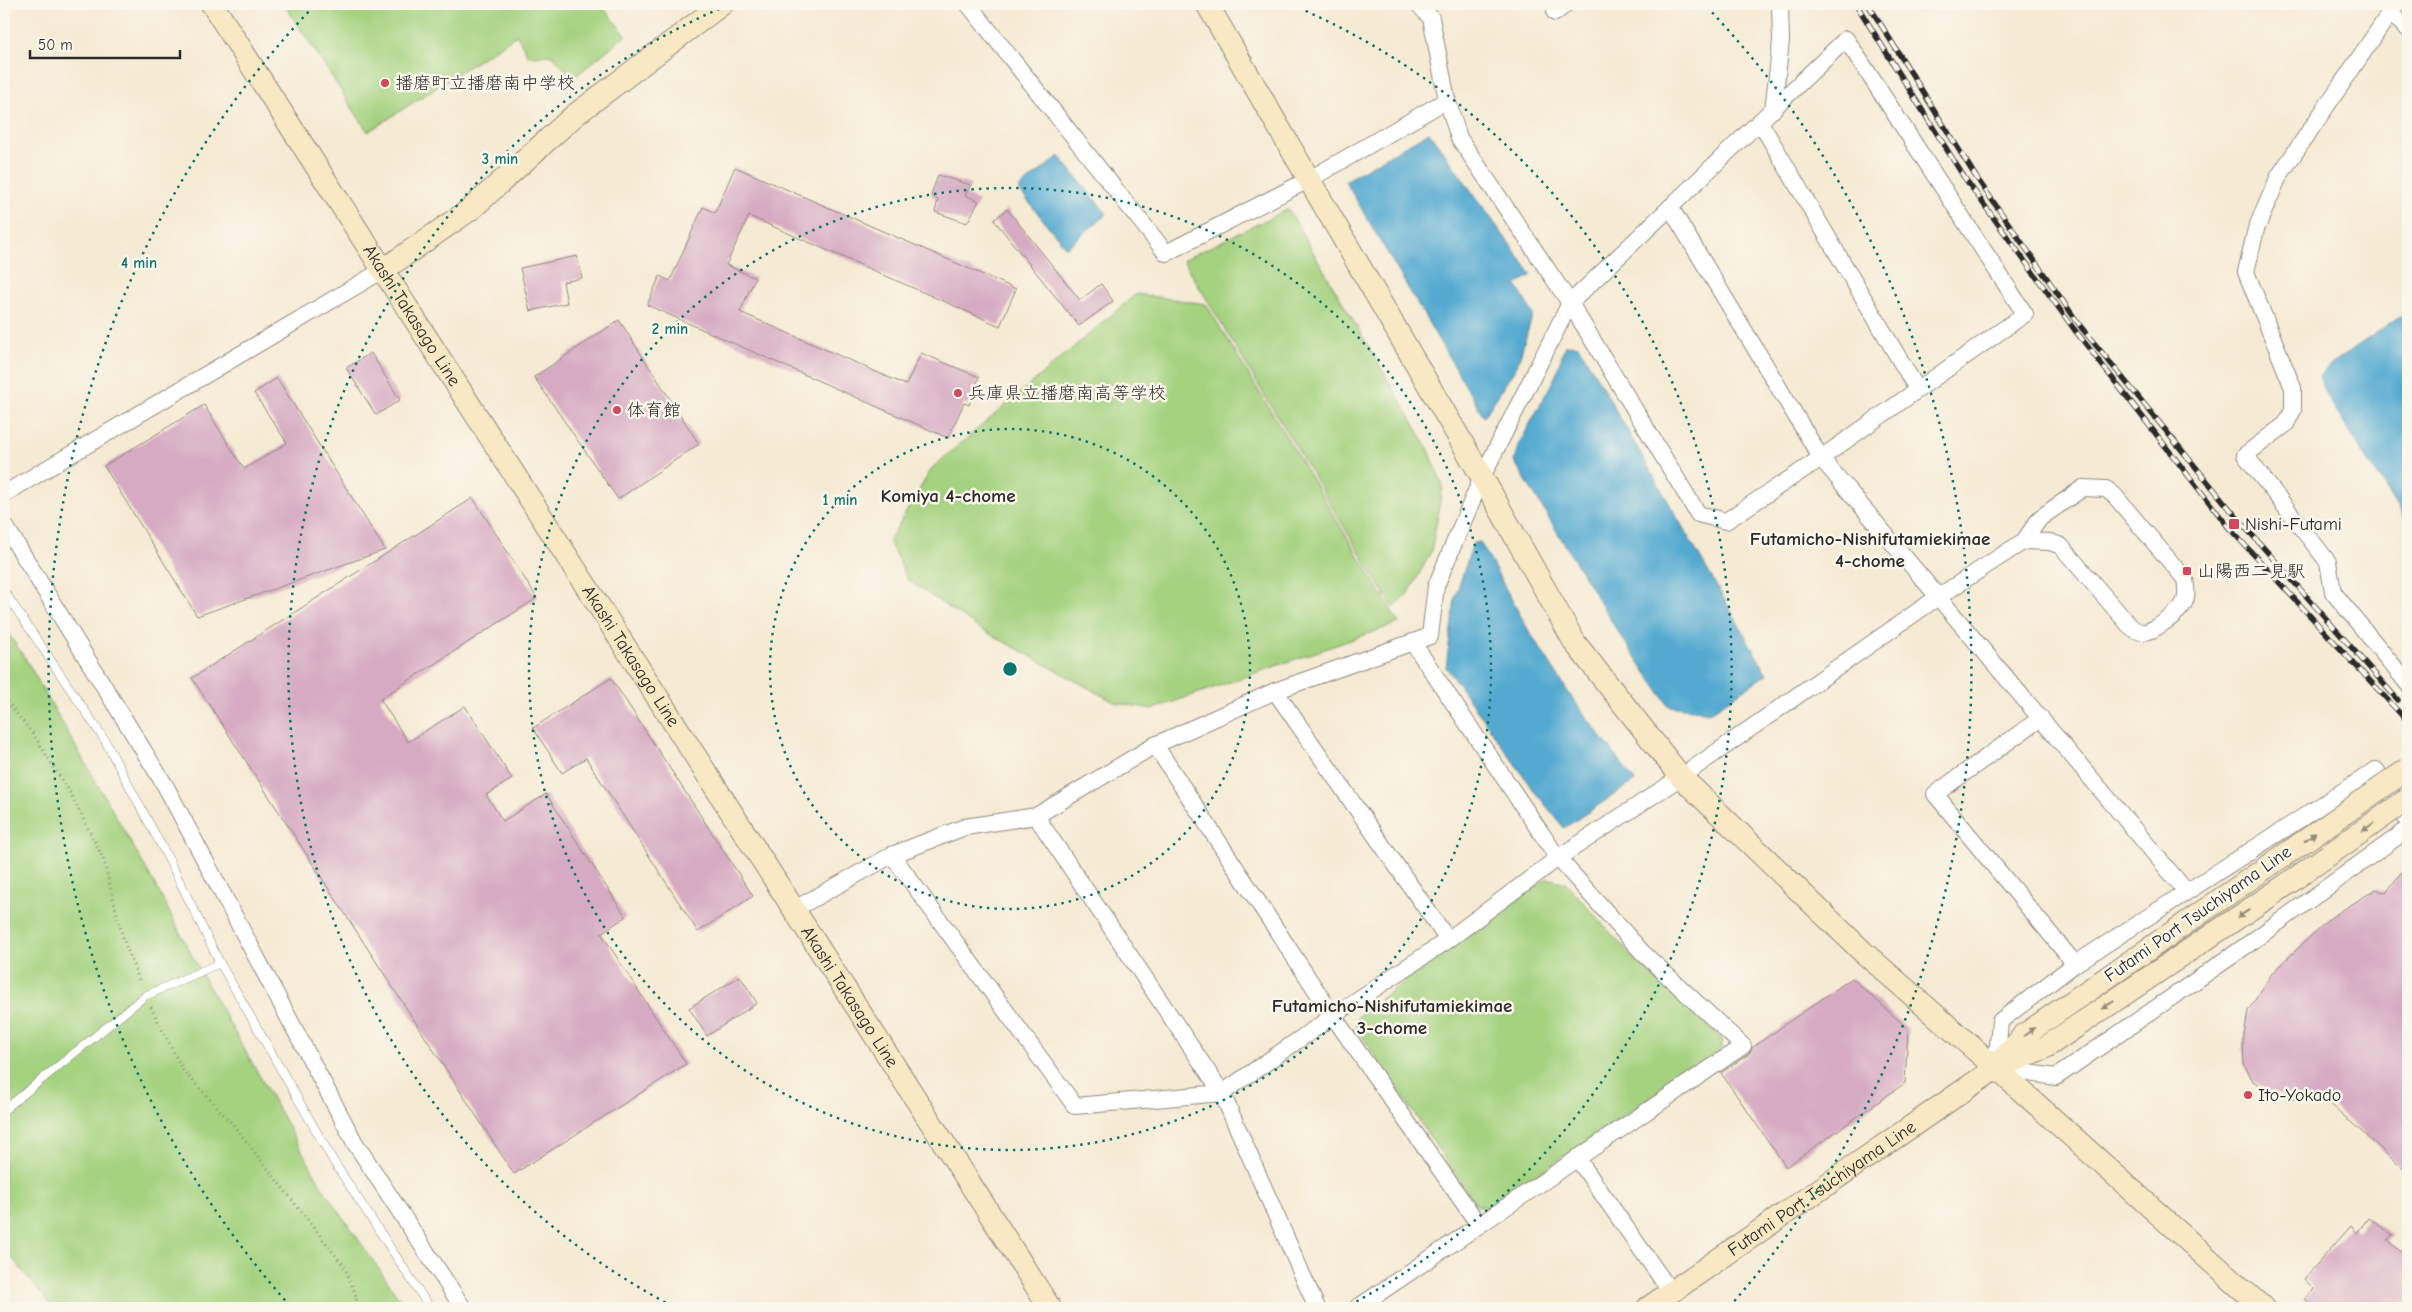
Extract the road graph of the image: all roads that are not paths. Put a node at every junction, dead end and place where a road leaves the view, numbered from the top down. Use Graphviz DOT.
graph roads {
  1 [pos="212,4"];
  2 [pos="722,4"];
  3 [pos="968,4"];
  4 [pos="1207,4"];
  5 [pos="1418,4"];
  6 [pos="1780,4"];
  7 [pos="2393,8"];
  8 [pos="2408,29"];
  9 [pos="1447,100"];
  10 [pos="1773,110"];
  11 [pos="1760,122"];
  12 [pos="1310,178"];
  13 [pos="1670,207"];
  14 [pos="383,270"];
  15 [pos="1570,303"];
  16 [pos="1917,390"];
  17 [pos="1821,458"];
  18 [pos="1482,477"];
  19 [pos="4,494"];
  20 [pos="4,524"];
  21 [pos="2024,541"];
  22 [pos="4,591"];
  23 [pos="1938,597"];
  24 [pos="1413,643"];
  25 [pos="2408,684"];
  26 [pos="1275,691"];
  27 [pos="2041,718"];
  28 [pos="1155,745"];
  29 [pos="2408,769"];
  30 [pos="1681,777"];
  31 [pos="2408,799"];
  32 [pos="1036,816"];
  33 [pos="2408,822"];
  34 [pos="2408,829"];
  35 [pos="892,855"];
  36 [pos="1558,858"];
  37 [pos="2186,891"];
  38 [pos="793,910"];
  39 [pos="1448,940"];
  40 [pos="220,963"];
  41 [pos="2074,964"];
  42 [pos="1333,1016"];
  43 [pos="1996,1068"];
  44 [pos="1222,1093"];
  45 [pos="4,1110"];
  46 [pos="1577,1158"];
  47 [pos="1479,1225"];
  48 [pos="1677,1300"];
  49 [pos="430,1308"];
  50 [pos="463,1308"];
  51 [pos="1050,1308"];
  52 [pos="1317,1308"];
  53 [pos="1357,1308"];
  54 [pos="1648,1308"];
  55 [pos="2263,1308"];
  1 -- 14 [label="main road, Akashi Takasago Line"];
  2 -- 14 [label="main road"];
  3 -- 12 [label="street"];
  4 -- 12 [label="main road"];
  5 -- 9 [label="street"];
  6 -- 10 [label="street"];
  7 -- 8 [label="street"];
  7 -- 25 [label="street"];
  9 -- 12 [label="street"];
  9 -- 15 [label="street"];
  10 -- 11 [label="street"];
  10 -- 16 [label="street"];
  11 -- 13 [label="street"];
  11 -- 16 [label="street"];
  12 -- 18 [label="main road"];
  13 -- 15 [label="street"];
  13 -- 17 [label="street"];
  14 -- 19 [label="street"];
  14 -- 38 [label="main road, Akashi Takasago Line"];
  15 -- 17 [label="street"];
  15 -- 18 [label="street"];
  16 -- 17 [label="street"];
  17 -- 23 [label="street"];
  18 -- 24 [label="street"];
  18 -- 30 [label="main road"];
  20 -- 50 [label="street"];
  21 -- 21 [label="street"];
  21 -- 23 [label="street"];
  22 -- 40 [label="lane"];
  23 -- 27 [label="street"];
  23 -- 30 [label="street"];
  24 -- 26 [label="street"];
  24 -- 36 [label="street"];
  26 -- 28 [label="street"];
  26 -- 39 [label="street"];
  27 -- 37 [label="street"];
  27 -- 41 [label="street"];
  28 -- 32 [label="street"];
  28 -- 42 [label="street"];
  43 -- 29 [label="main road, Futami Port Tsuchiyama Line, one-way, bridge"];
  30 -- 36 [label="street"];
  30 -- 43 [label="main road"];
  31 -- 43 [label="main road, Futami Port Tsuchiyama Line, one-way, bridge"];
  32 -- 35 [label="street"];
  32 -- 44 [label="street"];
  33 -- 37 [label="street"];
  34 -- 43 [label="street"];
  35 -- 38 [label="street"];
  35 -- 44 [label="street"];
  36 -- 39 [label="street"];
  36 -- 46 [label="street"];
  37 -- 41 [label="street"];
  38 -- 51 [label="main road, Akashi Takasago Line"];
  39 -- 42 [label="street"];
  40 -- 45 [label="lane"];
  40 -- 49 [label="lane"];
  41 -- 43 [label="street"];
  42 -- 44 [label="street"];
  42 -- 47 [label="street"];
  43 -- 48 [label="main road, Futami Port Tsuchiyama Line"];
  43 -- 55 [label="main road"];
  44 -- 52 [label="street"];
  46 -- 47 [label="street"];
  46 -- 48 [label="street"];
  47 -- 53 [label="street"];
  48 -- 54 [label="main road, Futami Port Tsuchiyama Line"];
}
